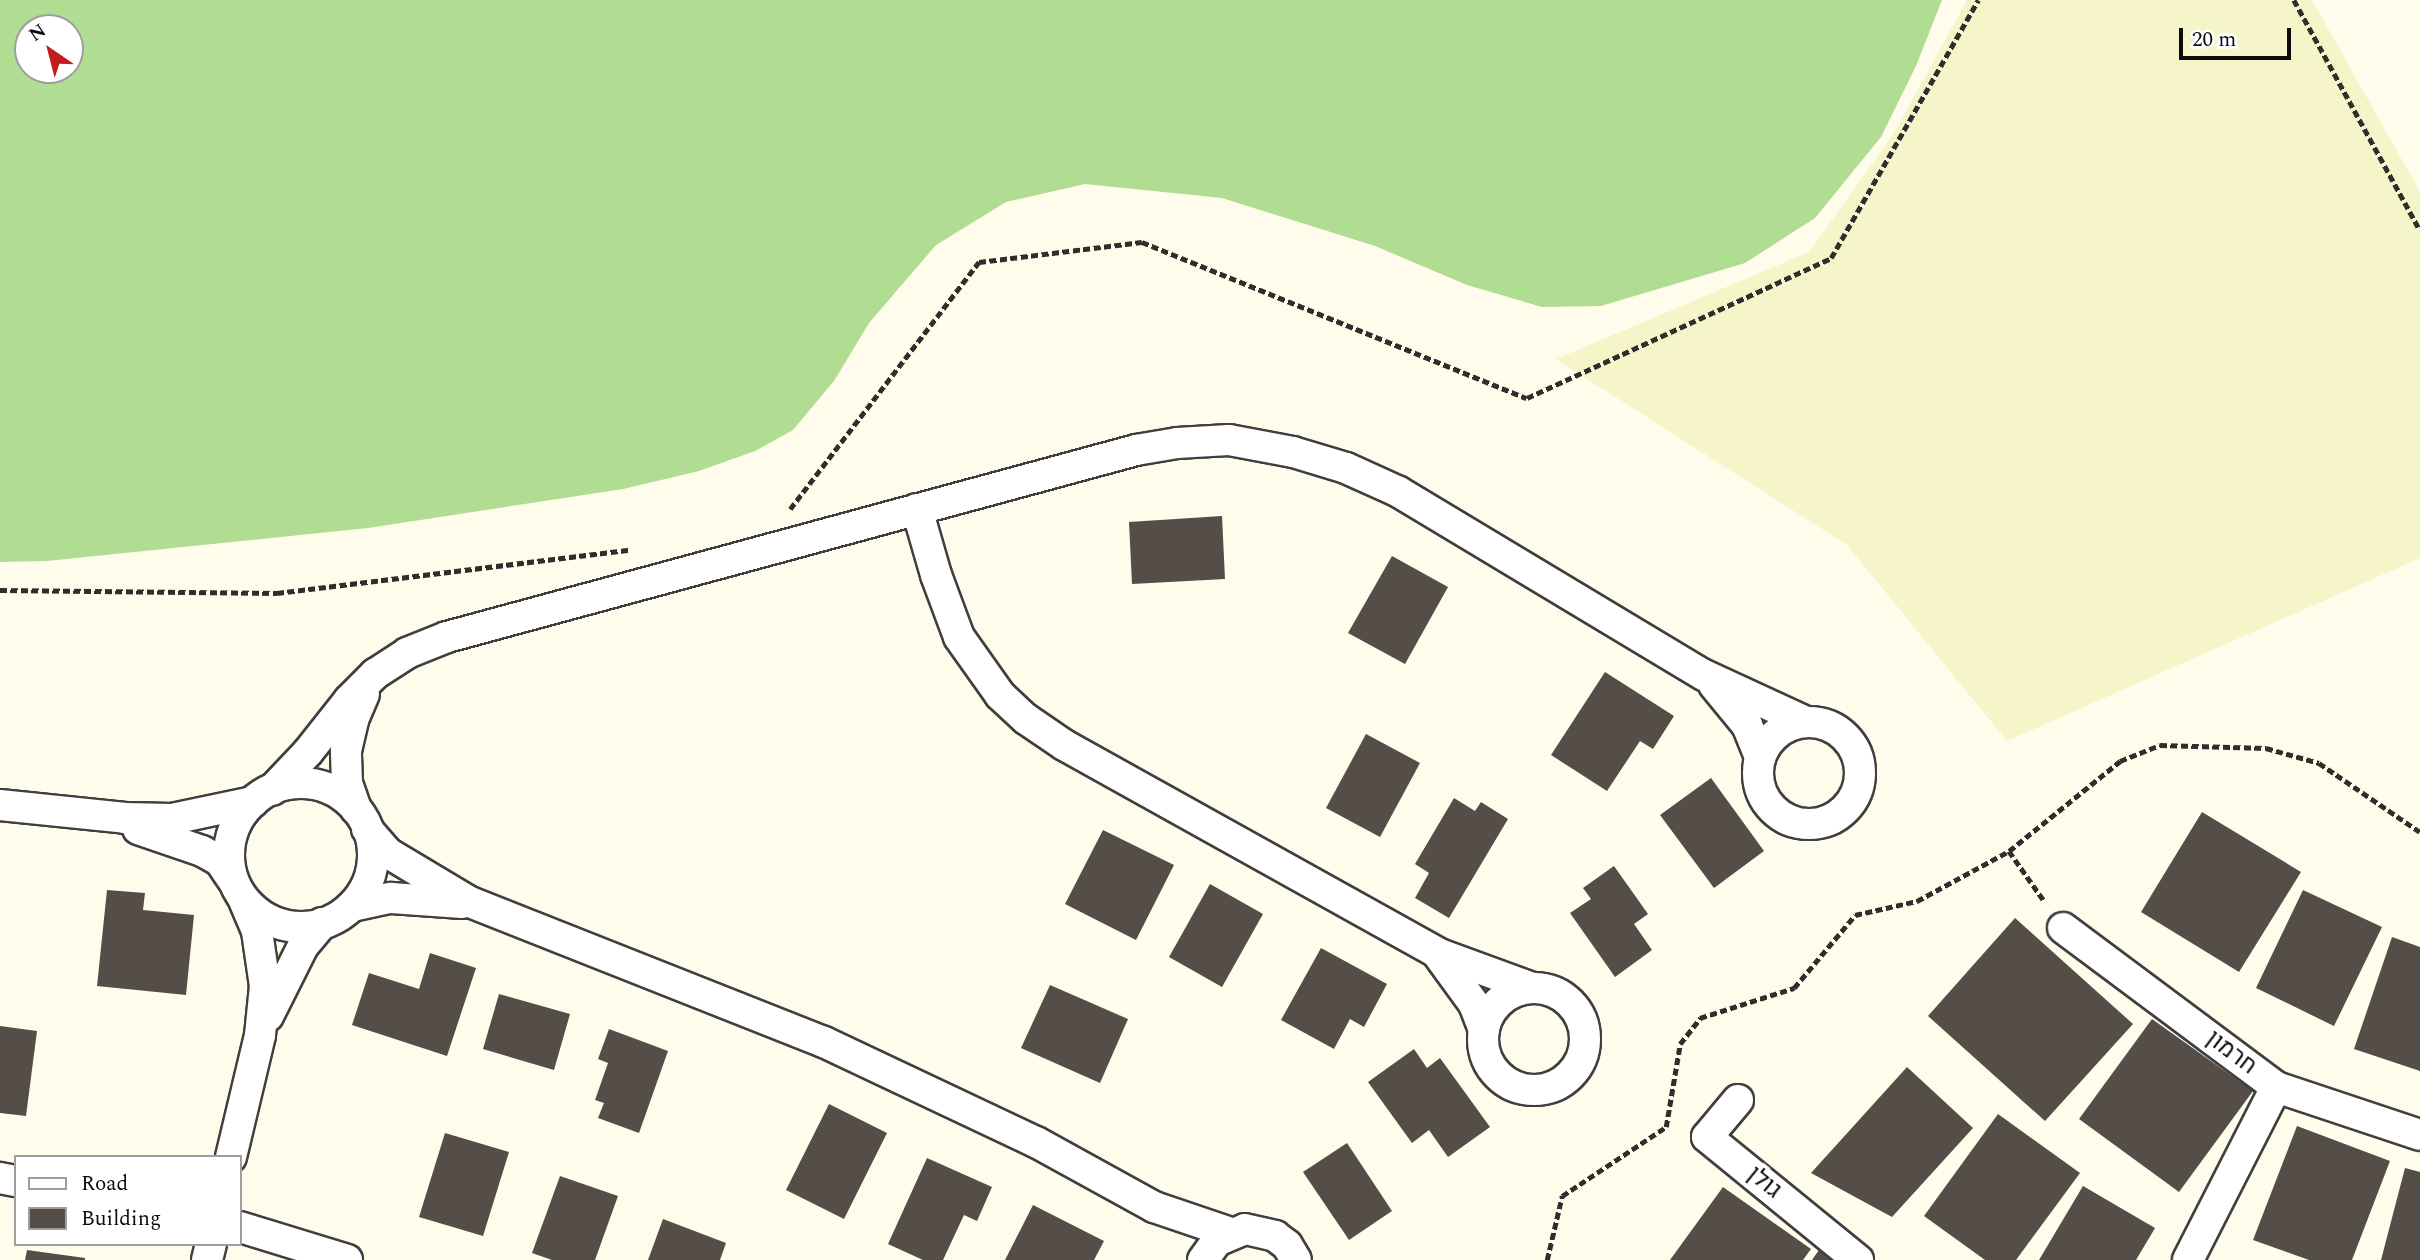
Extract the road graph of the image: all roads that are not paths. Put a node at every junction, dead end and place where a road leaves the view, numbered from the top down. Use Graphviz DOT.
graph roads {
  1 [pos="917,509"];
  2 [pos="390,665"];
  3 [pos="1704,675"];
  4 [pos="1806,722"];
  5 [pos="1760,758"];
  6 [pos="262,796"];
  7 [pos="0,805"];
  8 [pos="76,814"];
  9 [pos="361,819"];
  10 [pos="238,890"];
  11 [pos="479,905"];
  12 [pos="352,906"];
  13 [pos="322,923"];
  14 [pos="2063,928"];
  15 [pos="1437,953"];
  16 [pos="1531,987"];
  17 [pos="1484,1030"];
  18 [pos="260,1035"];
  19 [pos="2276,1087"];
  20 [pos="1738,1100"];
  21 [pos="2420,1135"];
  22 [pos="231,1155"];
  23 [pos="1154,1206"];
  24 [pos="242,1228"];
  25 [pos="1231,1233"];
  26 [pos="347,1260"];
  27 [pos="1192,1260"];
  28 [pos="1203,1260"];
  29 [pos="1296,1260"];
  30 [pos="1858,1260"];
  31 [pos="2188,1260"];
  1 -- 2 [label="street"];
  1 -- 3 [label="street"];
  1 -- 15 [label="street"];
  2 -- 6 [label="street"];
  2 -- 9 [label="street"];
  3 -- 4 [label="street"];
  3 -- 5 [label="street"];
  4 -- 5 [label="street"];
  4 -- 5 [label="street"];
  6 -- 8 [label="street"];
  6 -- 9 [label="street"];
  6 -- 10 [label="street"];
  7 -- 8 [label="street"];
  8 -- 10 [label="street"];
  9 -- 11 [label="street"];
  9 -- 12 [label="street"];
  10 -- 13 [label="street"];
  10 -- 18 [label="street"];
  11 -- 12 [label="street"];
  11 -- 23 [label="street"];
  12 -- 13 [label="street"];
  13 -- 18 [label="street"];
  14 -- 19 [label="street, חרמון"];
  15 -- 16 [label="street"];
  15 -- 17 [label="street"];
  16 -- 17 [label="street"];
  16 -- 17 [label="street"];
  18 -- 22 [label="street"];
  19 -- 21 [label="street, חרמון"];
  19 -- 31 [label="street"];
  20 -- 30 [label="street, גולן"];
  23 -- 25 [label="street"];
  23 -- 27 [label="street"];
  24 -- 26 [label="street"];
  25 -- 28 [label="street"];
  25 -- 29 [label="street"];
}
